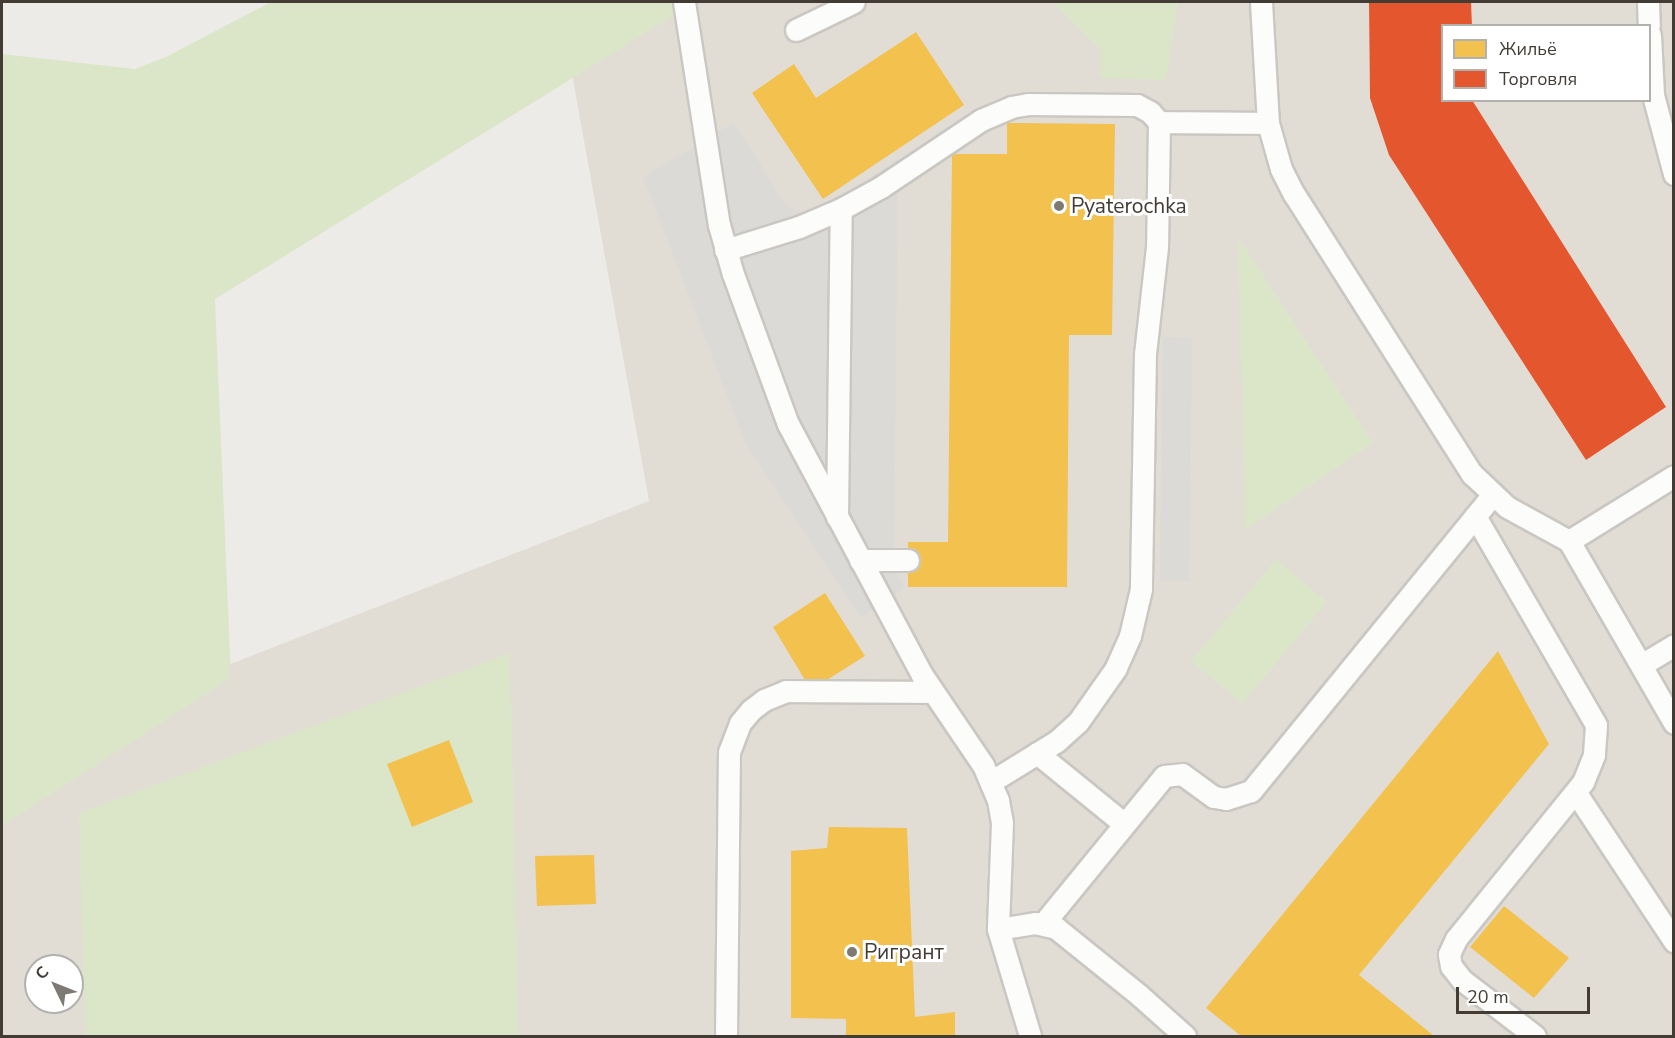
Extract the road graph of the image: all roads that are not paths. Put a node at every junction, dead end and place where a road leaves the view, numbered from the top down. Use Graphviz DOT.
graph roads {
  1 [pos="684,2"];
  2 [pos="854,2"];
  3 [pos="1261,2"];
  4 [pos="1647,2"];
  5 [pos="1649,24"];
  6 [pos="796,30"];
  7 [pos="1651,55"];
  8 [pos="1159,122"];
  9 [pos="1268,123"];
  10 [pos="1674,174"];
  11 [pos="841,209"];
  12 [pos="725,250"];
  13 [pos="1674,476"];
  14 [pos="1492,495"];
  15 [pos="1475,516"];
  16 [pos="837,518"];
  17 [pos="1569,541"];
  18 [pos="860,560"];
  19 [pos="908,560"];
  20 [pos="1674,645"];
  21 [pos="1641,665"];
  22 [pos="932,692"];
  23 [pos="1674,723"];
  24 [pos="1037,753"];
  25 [pos="992,781"];
  26 [pos="1576,793"];
  27 [pos="1124,823"];
  28 [pos="1043,924"];
  29 [pos="998,929"];
  30 [pos="1674,941"];
  31 [pos="726,1036"];
  32 [pos="1030,1036"];
  33 [pos="1185,1036"];
  34 [pos="1535,1036"];
  1 -- 12 [label="lane"];
  2 -- 6 [label="lane"];
  3 -- 9 [label="lane"];
  4 -- 5 [label="lane"];
  7 -- 10 [label="lane"];
  8 -- 9 [label="lane"];
  8 -- 11 [label="lane"];
  8 -- 24 [label="lane"];
  9 -- 14 [label="lane"];
  11 -- 12 [label="lane"];
  11 -- 16 [label="lane"];
  12 -- 16 [label="lane"];
  13 -- 17 [label="lane"];
  14 -- 15 [label="lane"];
  14 -- 17 [label="lane"];
  15 -- 26 [label="lane"];
  15 -- 27 [label="lane"];
  16 -- 18 [label="lane"];
  17 -- 21 [label="lane"];
  18 -- 19 [label="lane"];
  18 -- 22 [label="lane"];
  20 -- 21 [label="lane"];
  21 -- 23 [label="lane"];
  22 -- 25 [label="lane"];
  22 -- 31 [label="lane"];
  24 -- 25 [label="lane"];
  24 -- 27 [label="lane"];
  25 -- 29 [label="lane"];
  26 -- 30 [label="lane"];
  26 -- 34 [label="lane"];
  27 -- 28 [label="lane"];
  28 -- 29 [label="lane"];
  28 -- 33 [label="lane"];
  29 -- 32 [label="lane"];
}
